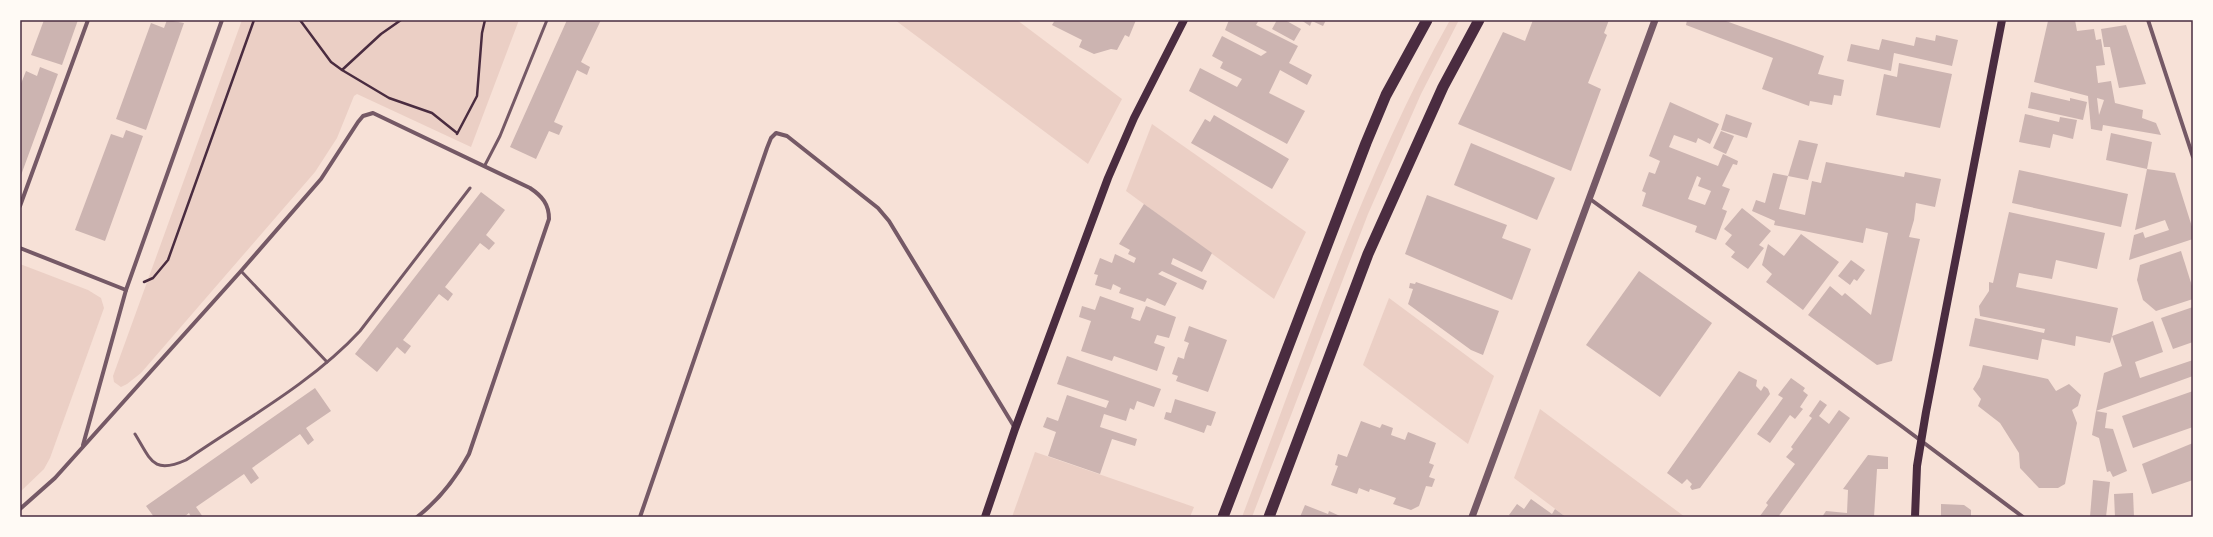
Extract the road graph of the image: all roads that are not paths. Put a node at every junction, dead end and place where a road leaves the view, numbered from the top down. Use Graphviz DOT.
graph roads {
  1 [pos="88,20"];
  2 [pos="222,20"];
  3 [pos="547,20"];
  4 [pos="1184,20"];
  5 [pos="1427,20"];
  6 [pos="1479,20"];
  7 [pos="1655,20"];
  8 [pos="2002,20"];
  9 [pos="2148,20"];
  10 [pos="2193,156"];
  11 [pos="485,165"];
  12 [pos="470,188"];
  13 [pos="1590,199"];
  14 [pos="20,206"];
  15 [pos="20,248"];
  16 [pos="241,271"];
  17 [pos="126,290"];
  18 [pos="327,362"];
  19 [pos="1015,429"];
  20 [pos="135,434"];
  21 [pos="1921,441"];
  22 [pos="82,447"];
  23 [pos="20,508"];
  24 [pos="417,517"];
  25 [pos="640,517"];
  26 [pos="985,517"];
  27 [pos="1223,517"];
  28 [pos="1269,517"];
  29 [pos="1472,517"];
  30 [pos="1915,517"];
  31 [pos="2023,517"];
  1 -- 14 [label="street"];
  2 -- 17 [label="street"];
  3 -- 11 [label="lane"];
  4 -- 19 [label="main road"];
  5 -- 27 [label="highway"];
  6 -- 28 [label="highway"];
  7 -- 13 [label="street"];
  8 -- 21 [label="main road"];
  9 -- 10 [label="street"];
  11 -- 16 [label="street"];
  11 -- 24 [label="street"];
  12 -- 18 [label="lane"];
  13 -- 21 [label="street"];
  13 -- 29 [label="street"];
  15 -- 17 [label="street"];
  16 -- 18 [label="lane"];
  16 -- 22 [label="street"];
  17 -- 22 [label="street"];
  18 -- 20 [label="lane"];
  19 -- 25 [label="street"];
  19 -- 26 [label="main road"];
  21 -- 30 [label="main road"];
  21 -- 31 [label="street"];
  22 -- 23 [label="street"];
}
